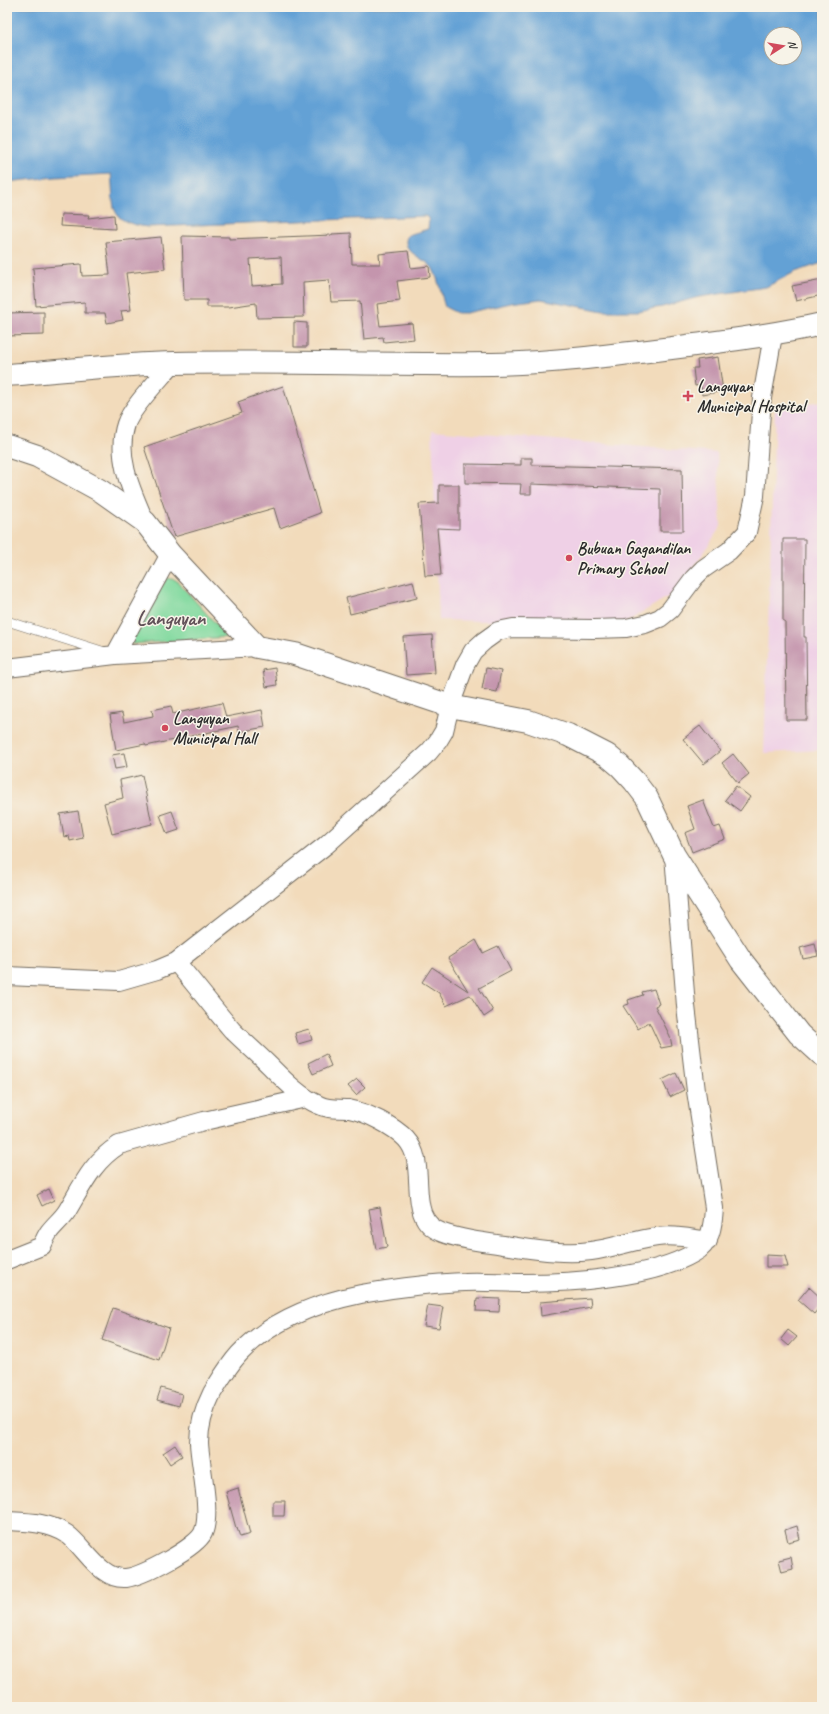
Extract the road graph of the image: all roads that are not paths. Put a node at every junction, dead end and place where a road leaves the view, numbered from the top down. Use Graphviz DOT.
graph roads {
  1 [pos="822,324"];
  2 [pos="773,335"];
  3 [pos="173,363"];
  4 [pos="7,375"];
  5 [pos="7,446"];
  6 [pos="145,522"];
  7 [pos="170,554"];
  8 [pos="7,621"];
  9 [pos="257,647"];
  10 [pos="115,655"];
  11 [pos="7,668"];
  12 [pos="450,706"];
  13 [pos="674,855"];
  14 [pos="176,962"];
  15 [pos="7,976"];
  16 [pos="822,1055"];
  17 [pos="306,1098"];
  18 [pos="708,1241"];
  19 [pos="7,1260"];
  20 [pos="7,1521"];
  1 -- 2 [label="street"];
  2 -- 3 [label="street"];
  2 -- 12 [label="street"];
  3 -- 4 [label="street"];
  3 -- 6 [label="street"];
  5 -- 6 [label="street"];
  6 -- 7 [label="street"];
  7 -- 9 [label="street"];
  7 -- 10 [label="street"];
  8 -- 10 [label="lane"];
  9 -- 10 [label="street"];
  9 -- 12 [label="street"];
  10 -- 11 [label="street"];
  12 -- 13 [label="street"];
  12 -- 14 [label="street"];
  13 -- 16 [label="street"];
  13 -- 18 [label="street"];
  14 -- 15 [label="street"];
  14 -- 17 [label="street"];
  17 -- 18 [label="street"];
  17 -- 19 [label="street"];
  18 -- 20 [label="street"];
}
